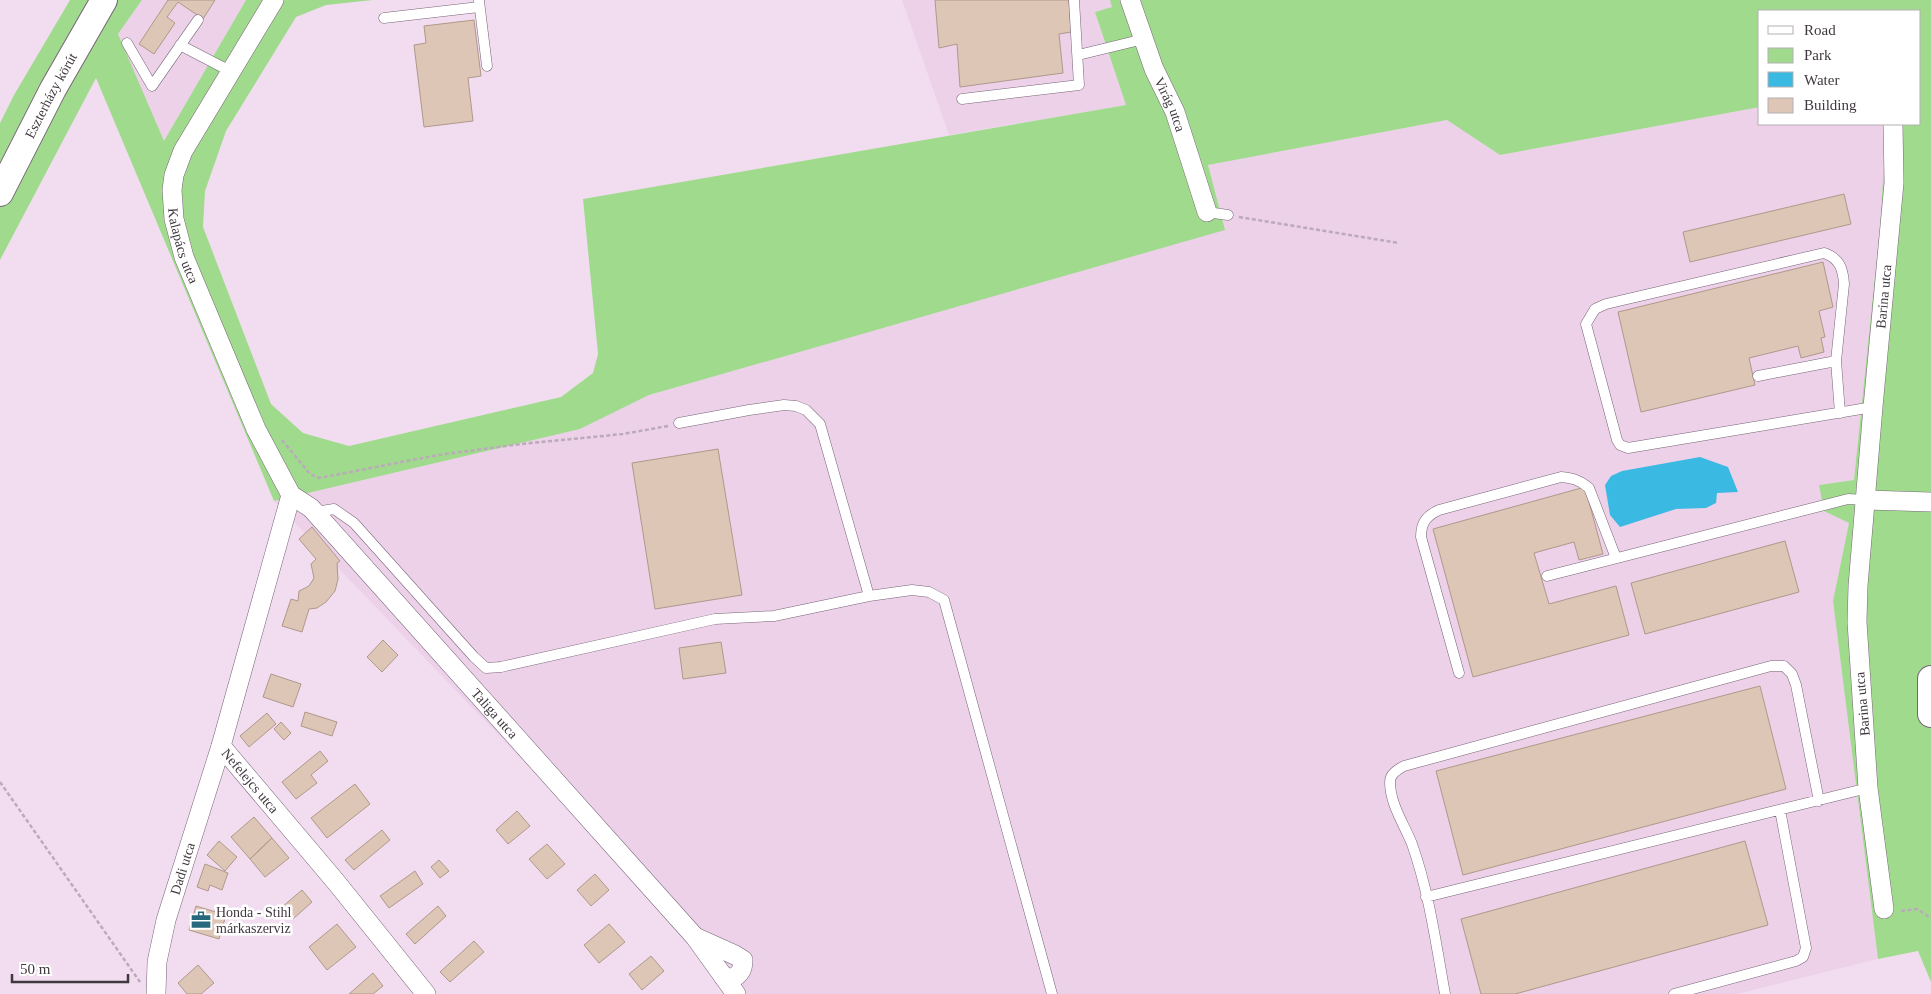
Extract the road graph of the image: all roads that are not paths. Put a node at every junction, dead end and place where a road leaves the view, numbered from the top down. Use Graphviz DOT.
graph roads {
  1 [pos="104,0"];
  2 [pos="274,0"];
  3 [pos="1074,0"];
  4 [pos="1130,0"];
  5 [pos="479,3"];
  6 [pos="384,18"];
  7 [pos="198,20"];
  8 [pos="1144,40"];
  9 [pos="127,43"];
  10 [pos="180,45"];
  11 [pos="1078,55"];
  12 [pos="487,66"];
  13 [pos="230,71"];
  14 [pos="962,99"];
  15 [pos="1893,125"];
  16 [pos="0,193"];
  17 [pos="1207,212"];
  18 [pos="1228,215"];
  19 [pos="1836,361"];
  20 [pos="1758,376"];
  21 [pos="1873,407"];
  22 [pos="1840,413"];
  23 [pos="679,424"];
  24 [pos="291,495"];
  25 [pos="1866,500"];
  26 [pos="1931,502"];
  27 [pos="311,508"];
  28 [pos="1616,558"];
  29 [pos="1547,576"];
  30 [pos="869,596"];
  31 [pos="1459,672"];
  32 [pos="1931,679"];
  33 [pos="1931,714"];
  34 [pos="220,746"];
  35 [pos="1868,788"];
  36 [pos="1819,801"];
  37 [pos="1780,810"];
  38 [pos="1426,897"];
  39 [pos="1884,909"];
  40 [pos="156,994"];
  41 [pos="426,994"];
  42 [pos="736,994"];
  43 [pos="1052,994"];
  44 [pos="1445,994"];
  45 [pos="1674,994"];
  1 -- 16 [label="street, Eszterházy körút"];
  2 -- 13 [label="street, Kalapács utca"];
  3 -- 11 [label="lane"];
  4 -- 8 [label="street, Virág utca"];
  5 -- 6 [label="lane"];
  5 -- 12 [label="lane"];
  7 -- 10 [label="lane"];
  8 -- 11 [label="lane"];
  8 -- 17 [label="street, Virág utca"];
  9 -- 10 [label="lane"];
  10 -- 13 [label="lane"];
  11 -- 14 [label="lane"];
  13 -- 24 [label="street, Kalapács utca"];
  15 -- 21 [label="street, Barina utca"];
  17 -- 18 [label="lane"];
  19 -- 20 [label="lane"];
  19 -- 22 [label="lane"];
  19 -- 22 [label="lane"];
  21 -- 22 [label="lane"];
  21 -- 25 [label="street, Barina utca"];
  23 -- 30 [label="lane"];
  24 -- 27 [label="street, Taliga utca"];
  24 -- 34 [label="street, Nefelejcs utca"];
  25 -- 26 [label="street"];
  25 -- 28 [label="lane"];
  25 -- 35 [label="street, Barina utca"];
  27 -- 30 [label="lane"];
  27 -- 42 [label="street, Taliga utca"];
  28 -- 29 [label="lane"];
  28 -- 31 [label="lane"];
  30 -- 43 [label="lane"];
  32 -- 33 [label="street"];
  34 -- 40 [label="street, Dadi utca"];
  34 -- 41 [label="street, Nefelejcs utca"];
  35 -- 36 [label="lane"];
  35 -- 39 [label="street, Barina utca"];
  36 -- 37 [label="lane"];
  36 -- 38 [label="lane"];
  37 -- 38 [label="lane"];
  37 -- 45 [label="lane"];
  38 -- 44 [label="lane"];
}
